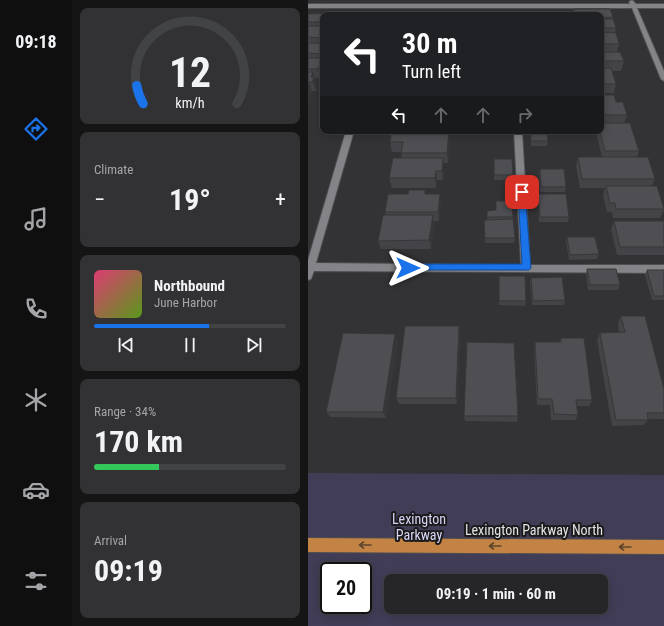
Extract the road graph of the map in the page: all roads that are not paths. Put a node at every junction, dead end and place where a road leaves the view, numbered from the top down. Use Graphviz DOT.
graph roads {
  1 [pos="631,0"];
  2 [pos="308,6"];
  3 [pos="387,6"];
  4 [pos="510,6"];
  5 [pos="634,6"];
  6 [pos="664,6"];
  7 [pos="664,78"];
  8 [pos="349,134"];
  9 [pos="518,134"];
  10 [pos="526,268"];
  11 [pos="664,269"];
  12 [pos="309,270"];
  13 [pos="308,545"];
  14 [pos="664,547"];
  1 -- 5 [label="street"];
  2 -- 3 [label="street"];
  3 -- 4 [label="street"];
  4 -- 5 [label="street"];
  5 -- 6 [label="street"];
  5 -- 7 [label="street"];
  8 -- 12 [label="street"];
  9 -- 10 [label="street"];
  10 -- 11 [label="street"];
  10 -- 12 [label="street"];
  14 -- 13 [label="main road, Lexington Parkway North, one-way"];
}
